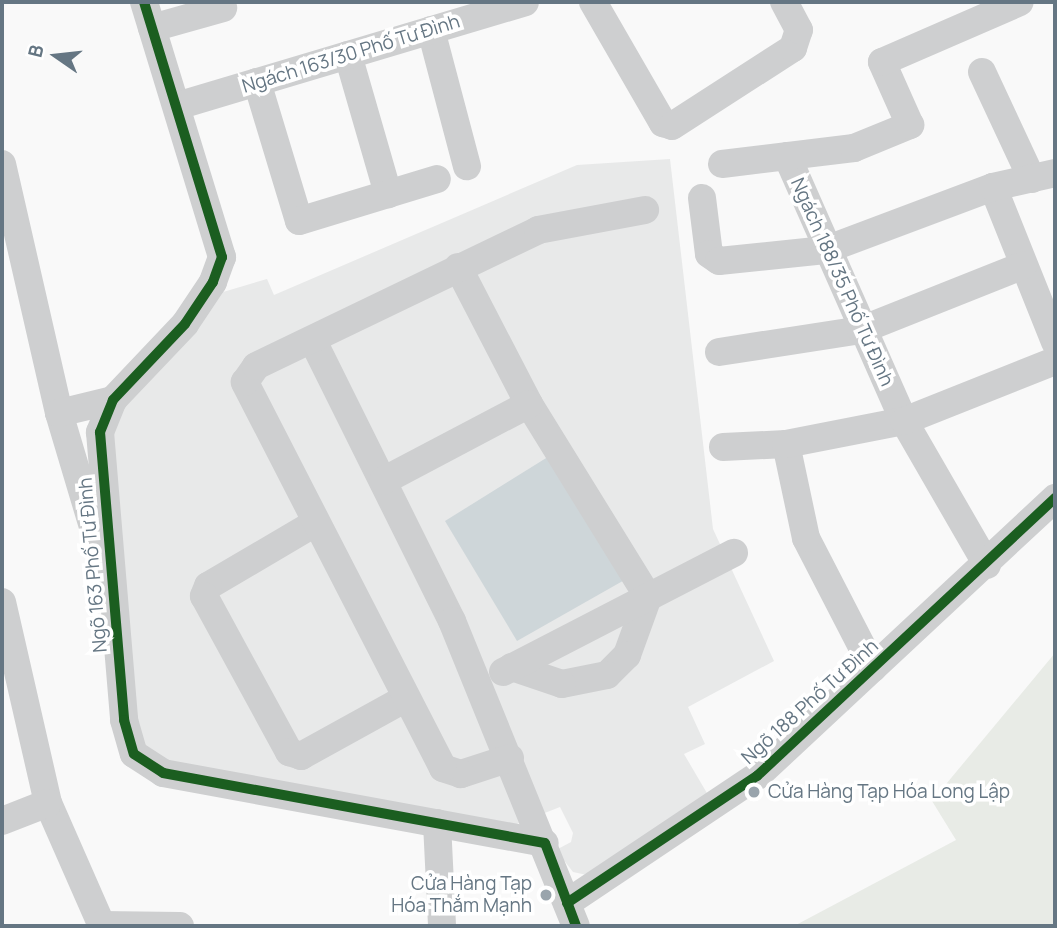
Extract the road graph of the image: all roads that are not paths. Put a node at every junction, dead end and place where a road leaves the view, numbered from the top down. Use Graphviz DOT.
graph roads {
  1 [pos="525,2"];
  2 [pos="593,2"];
  3 [pos="784,2"];
  4 [pos="1020,2"];
  5 [pos="223,8"];
  6 [pos="148,15"];
  7 [pos="431,30"];
  8 [pos="348,55"];
  9 [pos="982,72"];
  10 [pos="257,82"];
  11 [pos="177,106"];
  12 [pos="787,156"];
  13 [pos="2,164"];
  14 [pos="722,164"];
  15 [pos="467,166"];
  16 [pos="1044,176"];
  17 [pos="437,178"];
  18 [pos="993,187"];
  19 [pos="388,194"];
  20 [pos="702,198"];
  21 [pos="645,210"];
  22 [pos="825,250"];
  23 [pos="1024,265"];
  24 [pos="458,267"];
  25 [pos="861,330"];
  26 [pos="313,341"];
  27 [pos="1055,342"];
  28 [pos="719,352"];
  29 [pos="1055,361"];
  30 [pos="113,400"];
  31 [pos="529,404"];
  32 [pos="59,413"];
  33 [pos="904,421"];
  34 [pos="786,444"];
  35 [pos="723,447"];
  36 [pos="383,481"];
  37 [pos="1055,498"];
  38 [pos="315,523"];
  39 [pos="734,553"];
  40 [pos="987,565"];
  41 [pos="112,582"];
  42 [pos="648,597"];
  43 [pos="2,602"];
  44 [pos="512,667"];
  45 [pos="873,667"];
  46 [pos="479,684"];
  47 [pos="406,698"];
  48 [pos="510,758"];
  49 [pos="48,803"];
  50 [pos="2,821"];
  51 [pos="437,823"];
  52 [pos="545,843"];
  53 [pos="571,915"];
  54 [pos="101,925"];
  55 [pos="180,926"];
  56 [pos="442,926"];
  1 -- 7 [label="street, Ngách 163/30 Phố Tư Đình"];
  2 -- 3 [label="street"];
  4 -- 12 [label="street, Ngách 188/35 Phố Tư Đình"];
  5 -- 6 [label="street"];
  6 -- 11 [label="street, Ngõ 163 Phố Tư Đình"];
  7 -- 8 [label="street, Ngách 163/30 Phố Tư Đình"];
  7 -- 15 [label="street"];
  8 -- 10 [label="street, Ngách 163/30 Phố Tư Đình"];
  8 -- 19 [label="street"];
  9 -- 16 [label="street"];
  10 -- 11 [label="street, Ngách 163/30 Phố Tư Đình"];
  10 -- 19 [label="street"];
  11 -- 30 [label="street, Ngõ 163 Phố Tư Đình"];
  12 -- 14 [label="street"];
  12 -- 22 [label="street, Ngách 188/35 Phố Tư Đình"];
  13 -- 32 [label="street"];
  16 -- 18 [label="street"];
  17 -- 19 [label="street"];
  18 -- 22 [label="street"];
  18 -- 23 [label="street"];
  20 -- 22 [label="street"];
  21 -- 24 [label="street"];
  22 -- 25 [label="street, Ngách 188/35 Phố Tư Đình"];
  23 -- 25 [label="street"];
  23 -- 27 [label="street"];
  24 -- 26 [label="street"];
  24 -- 31 [label="street"];
  25 -- 28 [label="street"];
  25 -- 33 [label="street, Ngách 188/35 Phố Tư Đình"];
  26 -- 36 [label="street"];
  26 -- 38 [label="street"];
  29 -- 33 [label="street"];
  30 -- 32 [label="street"];
  30 -- 41 [label="street, Ngõ 163 Phố Tư Đình"];
  31 -- 36 [label="street"];
  31 -- 42 [label="street"];
  32 -- 41 [label="street"];
  33 -- 34 [label="street"];
  33 -- 40 [label="street, Ngách 188/35 Phố Tư Đình"];
  34 -- 35 [label="street"];
  34 -- 45 [label="street"];
  36 -- 46 [label="street"];
  37 -- 40 [label="street, Ngõ 188 Phố Tư Đình"];
  38 -- 47 [label="street"];
  38 -- 47 [label="street"];
  39 -- 42 [label="street"];
  40 -- 45 [label="street, Ngõ 188 Phố Tư Đình"];
  41 -- 51 [label="street, Ngõ 163 Phố Tư Đình"];
  42 -- 44 [label="street"];
  42 -- 44 [label="street"];
  43 -- 49 [label="street"];
  44 -- 46 [label="street"];
  45 -- 53 [label="street, Ngõ 188 Phố Tư Đình"];
  46 -- 48 [label="street"];
  47 -- 48 [label="street"];
  48 -- 52 [label="street"];
  49 -- 50 [label="street"];
  49 -- 54 [label="street"];
  51 -- 52 [label="street, Ngõ 163 Phố Tư Đình"];
  51 -- 56 [label="street"];
  52 -- 53 [label="street"];
  54 -- 55 [label="street"];
}
